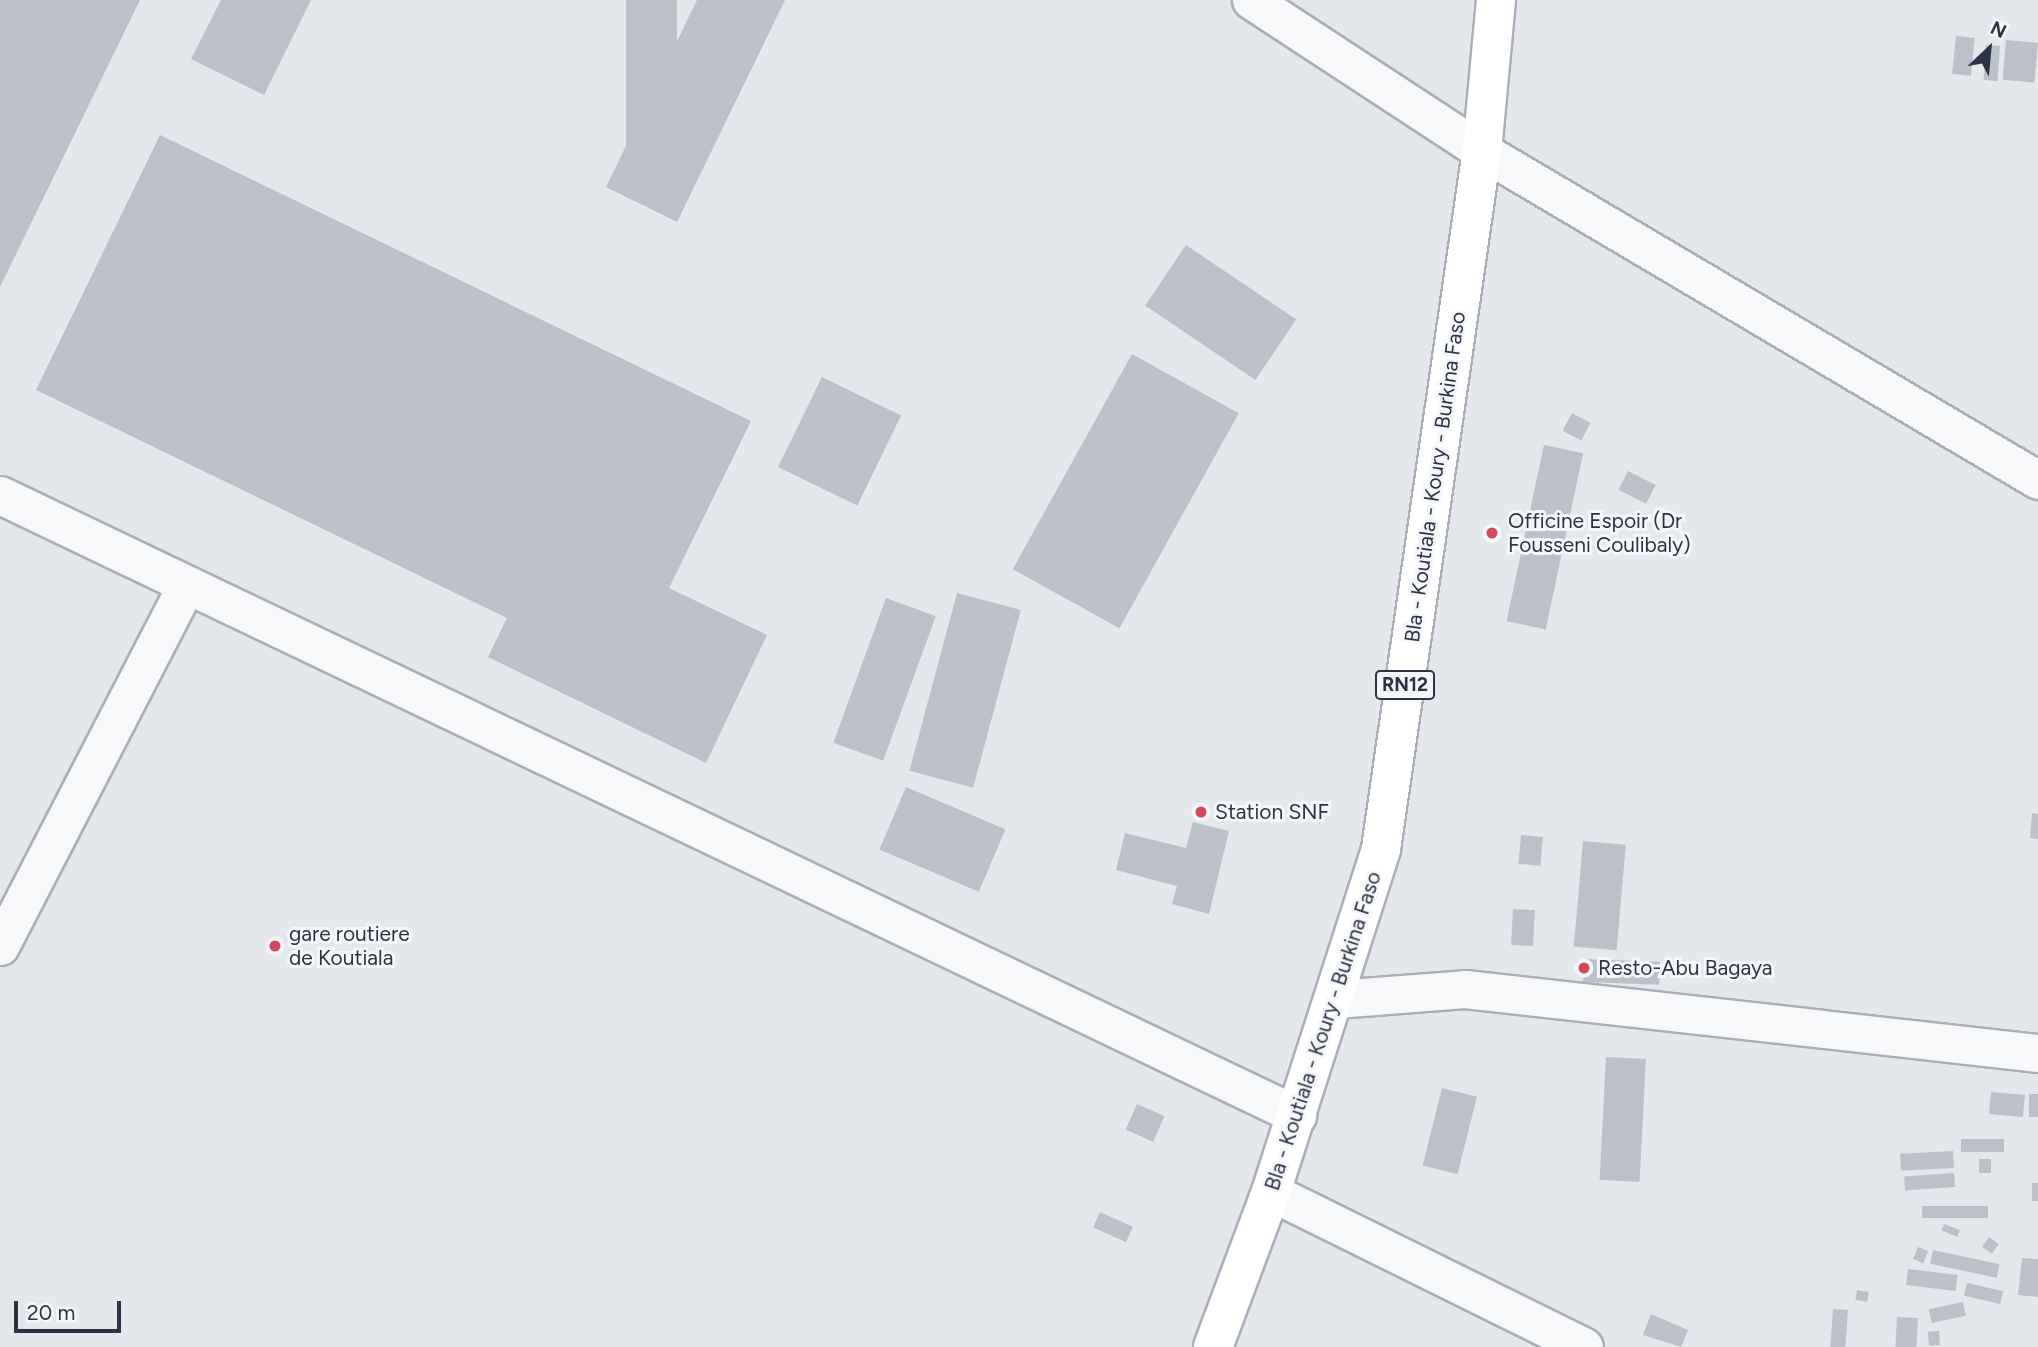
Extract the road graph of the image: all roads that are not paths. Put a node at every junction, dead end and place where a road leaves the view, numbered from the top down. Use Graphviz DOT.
graph roads {
  1 [pos="1251,0"];
  2 [pos="1496,0"];
  3 [pos="1482,151"];
  4 [pos="2038,480"];
  5 [pos="0,495"];
  6 [pos="186,585"];
  7 [pos="0,946"];
  8 [pos="1336,999"];
  9 [pos="2038,1053"];
  10 [pos="1297,1115"];
  11 [pos="1271,1192"];
  12 [pos="1213,1347"];
  13 [pos="1584,1347"];
  1 -- 3 [label="street"];
  2 -- 3 [label="main road, Bla - Koutiala - Koury - Burkina Faso / RN12"];
  3 -- 4 [label="street"];
  3 -- 8 [label="main road, Bla - Koutiala - Koury - Burkina Faso / RN12"];
  5 -- 6 [label="street"];
  6 -- 7 [label="street"];
  6 -- 10 [label="street"];
  8 -- 9 [label="street"];
  8 -- 10 [label="main road, Bla - Koutiala - Koury - Burkina Faso / RN12"];
  10 -- 11 [label="main road, Bla - Koutiala - Koury - Burkina Faso / RN12"];
  11 -- 12 [label="main road, Bla - Koutiala - Koury - Burkina Faso / RN12"];
  11 -- 13 [label="street"];
}
